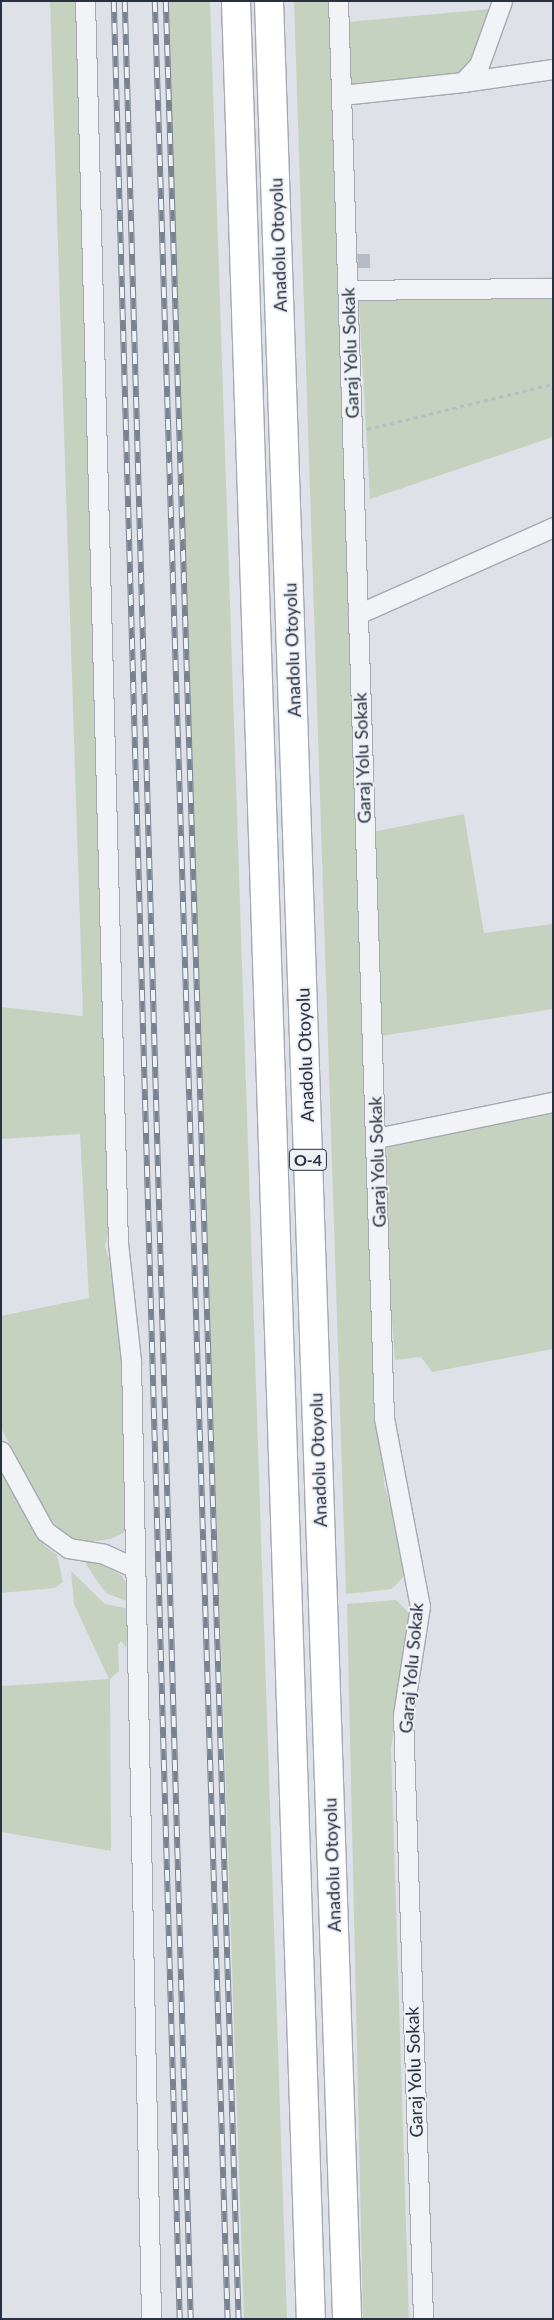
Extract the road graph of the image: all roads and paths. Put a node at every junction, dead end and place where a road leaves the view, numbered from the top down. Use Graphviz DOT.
graph roads {
  1 [pos="85,1"];
  2 [pos="236,1"];
  3 [pos="269,1"];
  4 [pos="338,1"];
  5 [pos="502,1"];
  6 [pos="553,70"];
  7 [pos="463,82"];
  8 [pos="342,95"];
  9 [pos="553,288"];
  10 [pos="348,290"];
  11 [pos="553,384"];
  12 [pos="352,432"];
  13 [pos="553,527"];
  14 [pos="358,614"];
  15 [pos="553,1102"];
  16 [pos="377,1138"];
  17 [pos="1,1451"];
  18 [pos="135,1568"];
  19 [pos="151,2319"];
  20 [pos="311,2319"];
  21 [pos="346,2319"];
  22 [pos="423,2319"];
  1 -- 18 [label="street"];
  2 -- 20 [label="highway, Anadolu Otoyolu / O-4"];
  3 -- 21 [label="highway, Anadolu Otoyolu / O-4"];
  4 -- 8 [label="street, Garaj Yolu Sokak"];
  5 -- 7 [label="street"];
  6 -- 7 [label="street"];
  7 -- 8 [label="street"];
  8 -- 10 [label="street, Garaj Yolu Sokak"];
  9 -- 10 [label="street"];
  10 -- 12 [label="street, Garaj Yolu Sokak"];
  11 -- 12 [label="path"];
  12 -- 14 [label="street, Garaj Yolu Sokak"];
  13 -- 14 [label="street"];
  14 -- 16 [label="street, Garaj Yolu Sokak"];
  15 -- 16 [label="street"];
  16 -- 22 [label="street, Garaj Yolu Sokak"];
  17 -- 18 [label="street"];
  18 -- 19 [label="street"];
}
